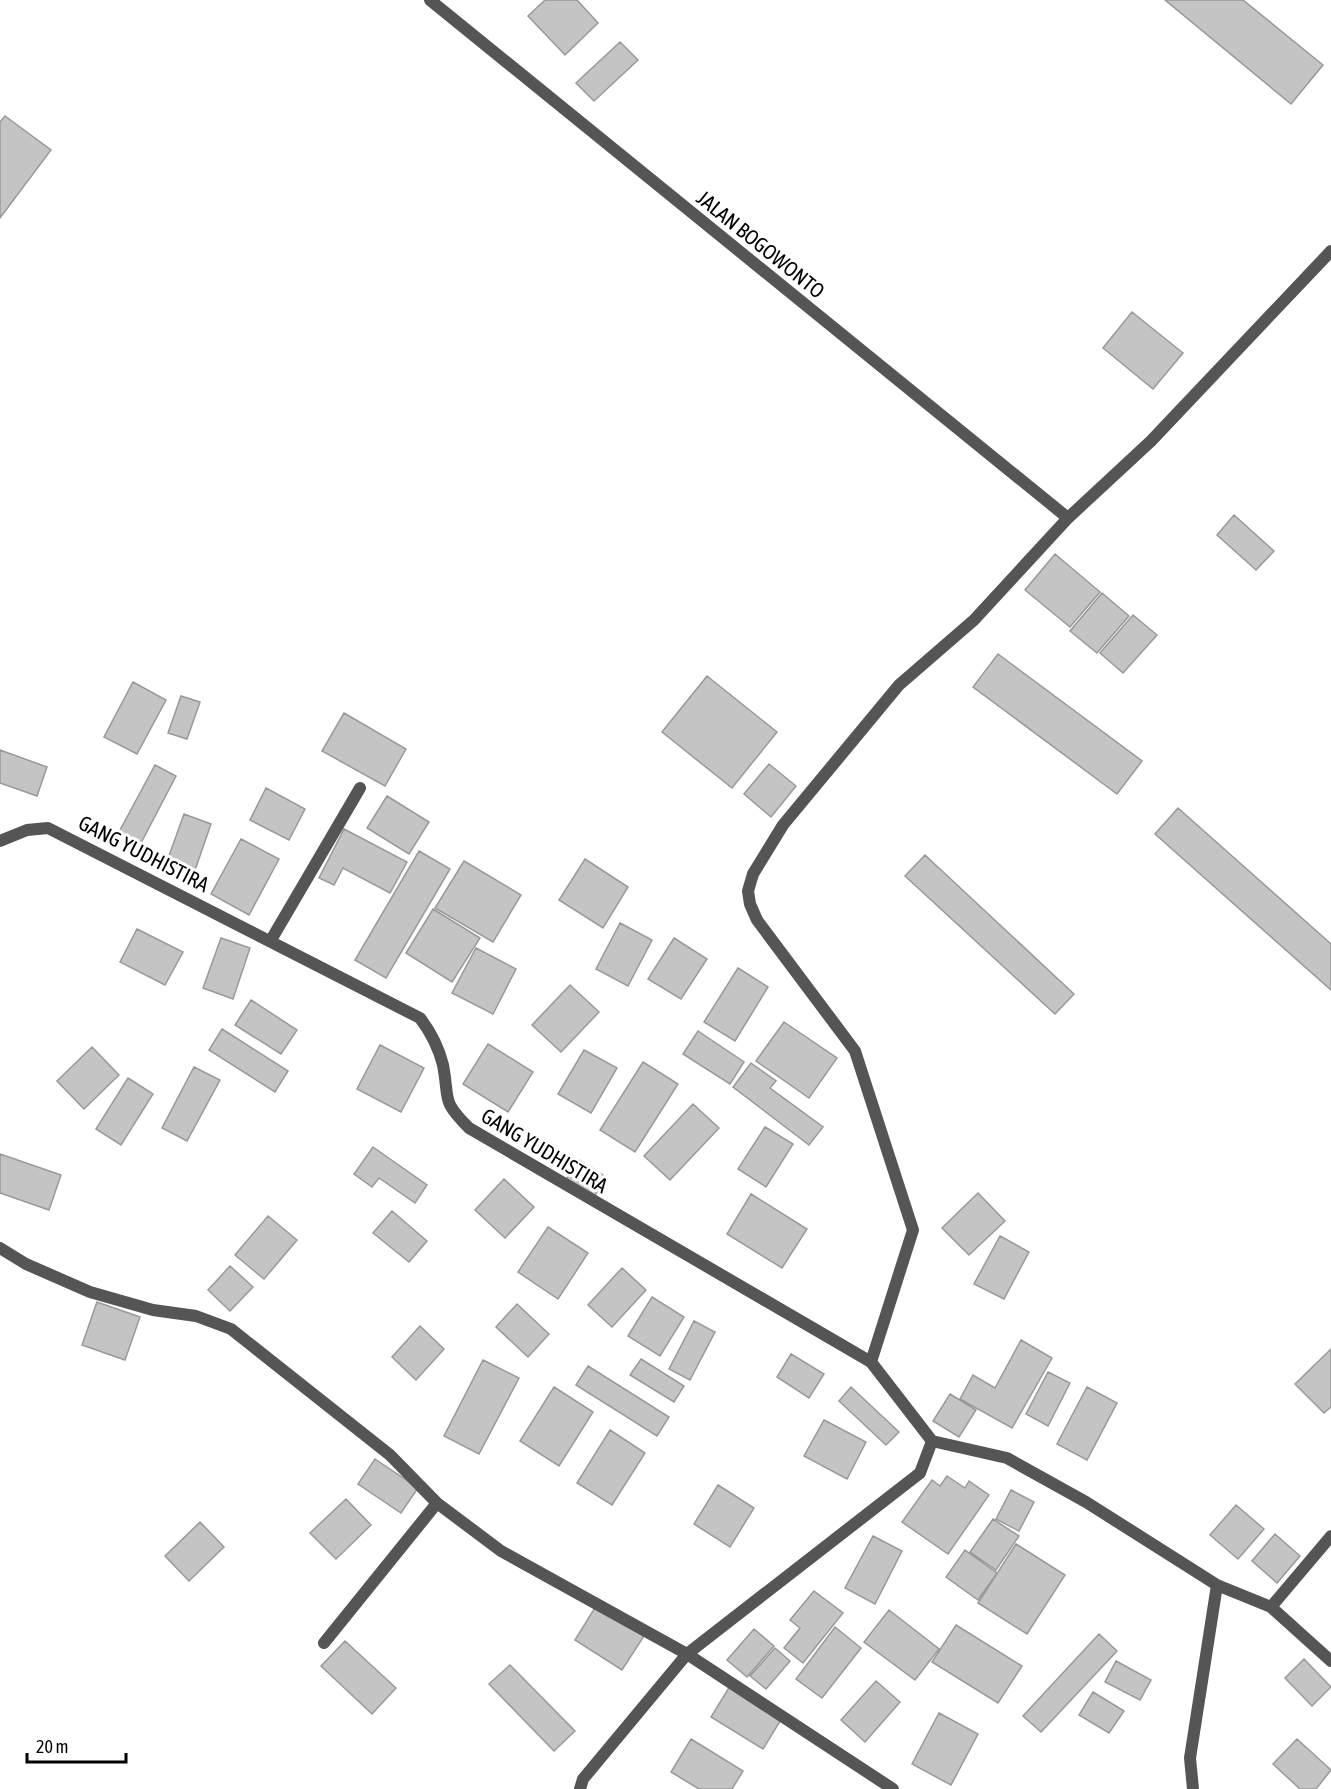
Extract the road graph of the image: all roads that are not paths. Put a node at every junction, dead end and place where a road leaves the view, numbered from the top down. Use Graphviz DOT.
graph roads {
  1 [pos="430,0"];
  2 [pos="1331,251"];
  3 [pos="1068,518"];
  4 [pos="360,788"];
  5 [pos="0,841"];
  6 [pos="270,940"];
  7 [pos="0,1248"];
  8 [pos="871,1362"];
  9 [pos="932,1441"];
  10 [pos="438,1503"];
  11 [pos="1331,1536"];
  12 [pos="1217,1585"];
  13 [pos="1271,1607"];
  14 [pos="324,1643"];
  15 [pos="687,1653"];
  16 [pos="1331,1661"];
  17 [pos="580,1789"];
  18 [pos="893,1789"];
  19 [pos="1193,1789"];
  1 -- 3 [label="street, JALAN BOGOWONTO"];
  2 -- 3 [label="street"];
  3 -- 8 [label="street"];
  4 -- 6 [label="street"];
  5 -- 6 [label="street, GANG YUDHISTIRA"];
  6 -- 8 [label="street, GANG YUDHISTIRA"];
  7 -- 10 [label="street"];
  8 -- 9 [label="street"];
  9 -- 12 [label="street"];
  9 -- 15 [label="street"];
  10 -- 14 [label="street"];
  10 -- 15 [label="street"];
  11 -- 13 [label="street"];
  12 -- 13 [label="street"];
  12 -- 19 [label="street"];
  13 -- 16 [label="street"];
  15 -- 17 [label="street"];
  15 -- 18 [label="street"];
}
